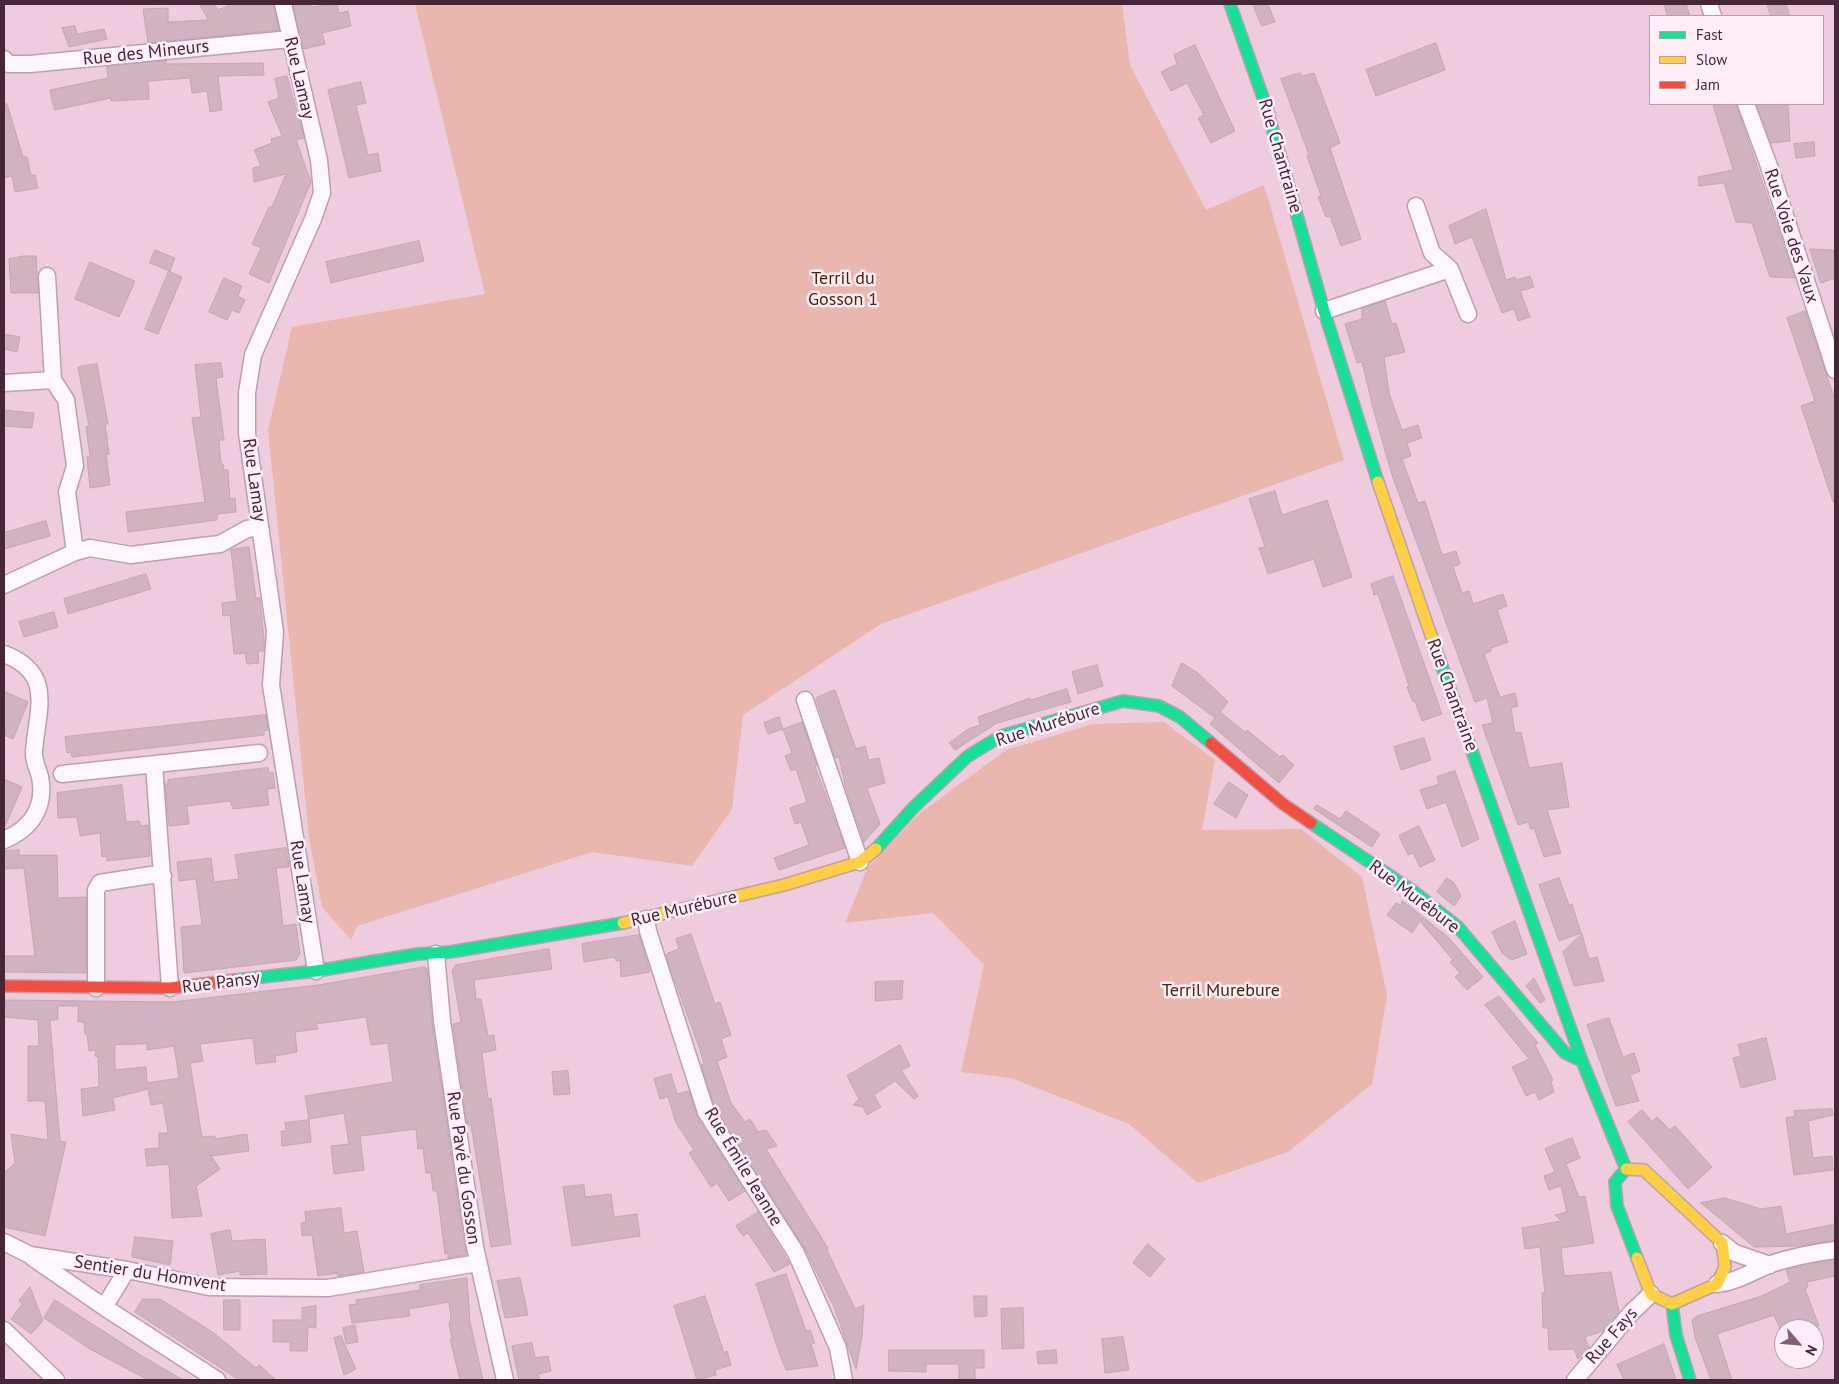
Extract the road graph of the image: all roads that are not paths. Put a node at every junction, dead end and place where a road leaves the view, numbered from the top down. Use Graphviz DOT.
graph roads {
  1 [pos="283,4"];
  2 [pos="1230,4"];
  3 [pos="290,39"];
  4 [pos="4,58"];
  5 [pos="1746,105"];
  6 [pos="1416,206"];
  7 [pos="1450,269"];
  8 [pos="47,276"];
  9 [pos="1324,310"];
  10 [pos="1468,314"];
  11 [pos="1835,370"];
  12 [pos="53,380"];
  13 [pos="4,383"];
  14 [pos="260,527"];
  15 [pos="75,552"];
  16 [pos="4,585"];
  17 [pos="4,654"];
  18 [pos="805,700"];
  19 [pos="259,753"];
  20 [pos="154,765"];
  21 [pos="62,774"];
  22 [pos="4,840"];
  23 [pos="860,862"];
  24 [pos="163,876"];
  25 [pos="646,919"];
  26 [pos="436,954"];
  27 [pos="316,971"];
  28 [pos="4,986"];
  29 [pos="96,988"];
  30 [pos="170,988"];
  31 [pos="1582,1061"];
  32 [pos="1626,1168"];
  33 [pos="4,1242"];
  34 [pos="1722,1243"];
  35 [pos="1835,1250"];
  36 [pos="30,1255"];
  37 [pos="478,1263"];
  38 [pos="1770,1265"];
  39 [pos="127,1270"];
  40 [pos="1717,1284"];
  41 [pos="1651,1294"];
  42 [pos="1672,1304"];
  43 [pos="104,1307"];
  44 [pos="4,1330"];
  45 [pos="56,1380"];
  46 [pos="217,1380"];
  47 [pos="506,1380"];
  48 [pos="844,1380"];
  49 [pos="1575,1380"];
  50 [pos="1690,1380"];
  1 -- 3 [label="street, Rue Lamay"];
  2 -- 9 [label="street, Rue Chantraine"];
  3 -- 4 [label="street, Rue des Mineurs"];
  3 -- 14 [label="street, Rue Lamay"];
  5 -- 11 [label="street, Rue Voie des Vaux"];
  6 -- 7 [label="street"];
  7 -- 9 [label="street"];
  7 -- 10 [label="street"];
  8 -- 12 [label="street"];
  9 -- 31 [label="street, Rue Chantraine"];
  12 -- 13 [label="street"];
  12 -- 15 [label="street"];
  14 -- 15 [label="street"];
  14 -- 27 [label="street, Rue Lamay"];
  15 -- 16 [label="street"];
  17 -- 22 [label="street"];
  18 -- 23 [label="street"];
  19 -- 20 [label="street"];
  20 -- 21 [label="street"];
  20 -- 24 [label="street"];
  23 -- 25 [label="street, Rue Murébure"];
  23 -- 31 [label="street, Rue Murébure"];
  24 -- 29 [label="street"];
  24 -- 30 [label="street"];
  25 -- 26 [label="street, Rue Murébure"];
  25 -- 48 [label="street, Rue Émile Jeanne"];
  26 -- 27 [label="street, Rue Pansy"];
  26 -- 37 [label="street, Rue Pavé du Gosson"];
  27 -- 30 [label="street, Rue Pansy"];
  28 -- 29 [label="street, Rue Pansy"];
  29 -- 30 [label="street, Rue Pansy"];
  31 -- 32 [label="street, Rue Chantraine"];
  32 -- 34 [label="street"];
  32 -- 41 [label="street"];
  33 -- 36 [label="street, Sentier du Homvent"];
  34 -- 38 [label="street"];
  34 -- 40 [label="street"];
  35 -- 38 [label="street"];
  36 -- 39 [label="street, Sentier du Homvent"];
  36 -- 43 [label="street"];
  37 -- 39 [label="street, Sentier du Homvent"];
  37 -- 47 [label="street, Rue Pavé du Gosson"];
  38 -- 40 [label="street"];
  39 -- 43 [label="street"];
  40 -- 42 [label="street"];
  41 -- 42 [label="street"];
  41 -- 49 [label="street, Rue Fays"];
  42 -- 50 [label="street"];
  43 -- 46 [label="street"];
  44 -- 45 [label="street"];
}
